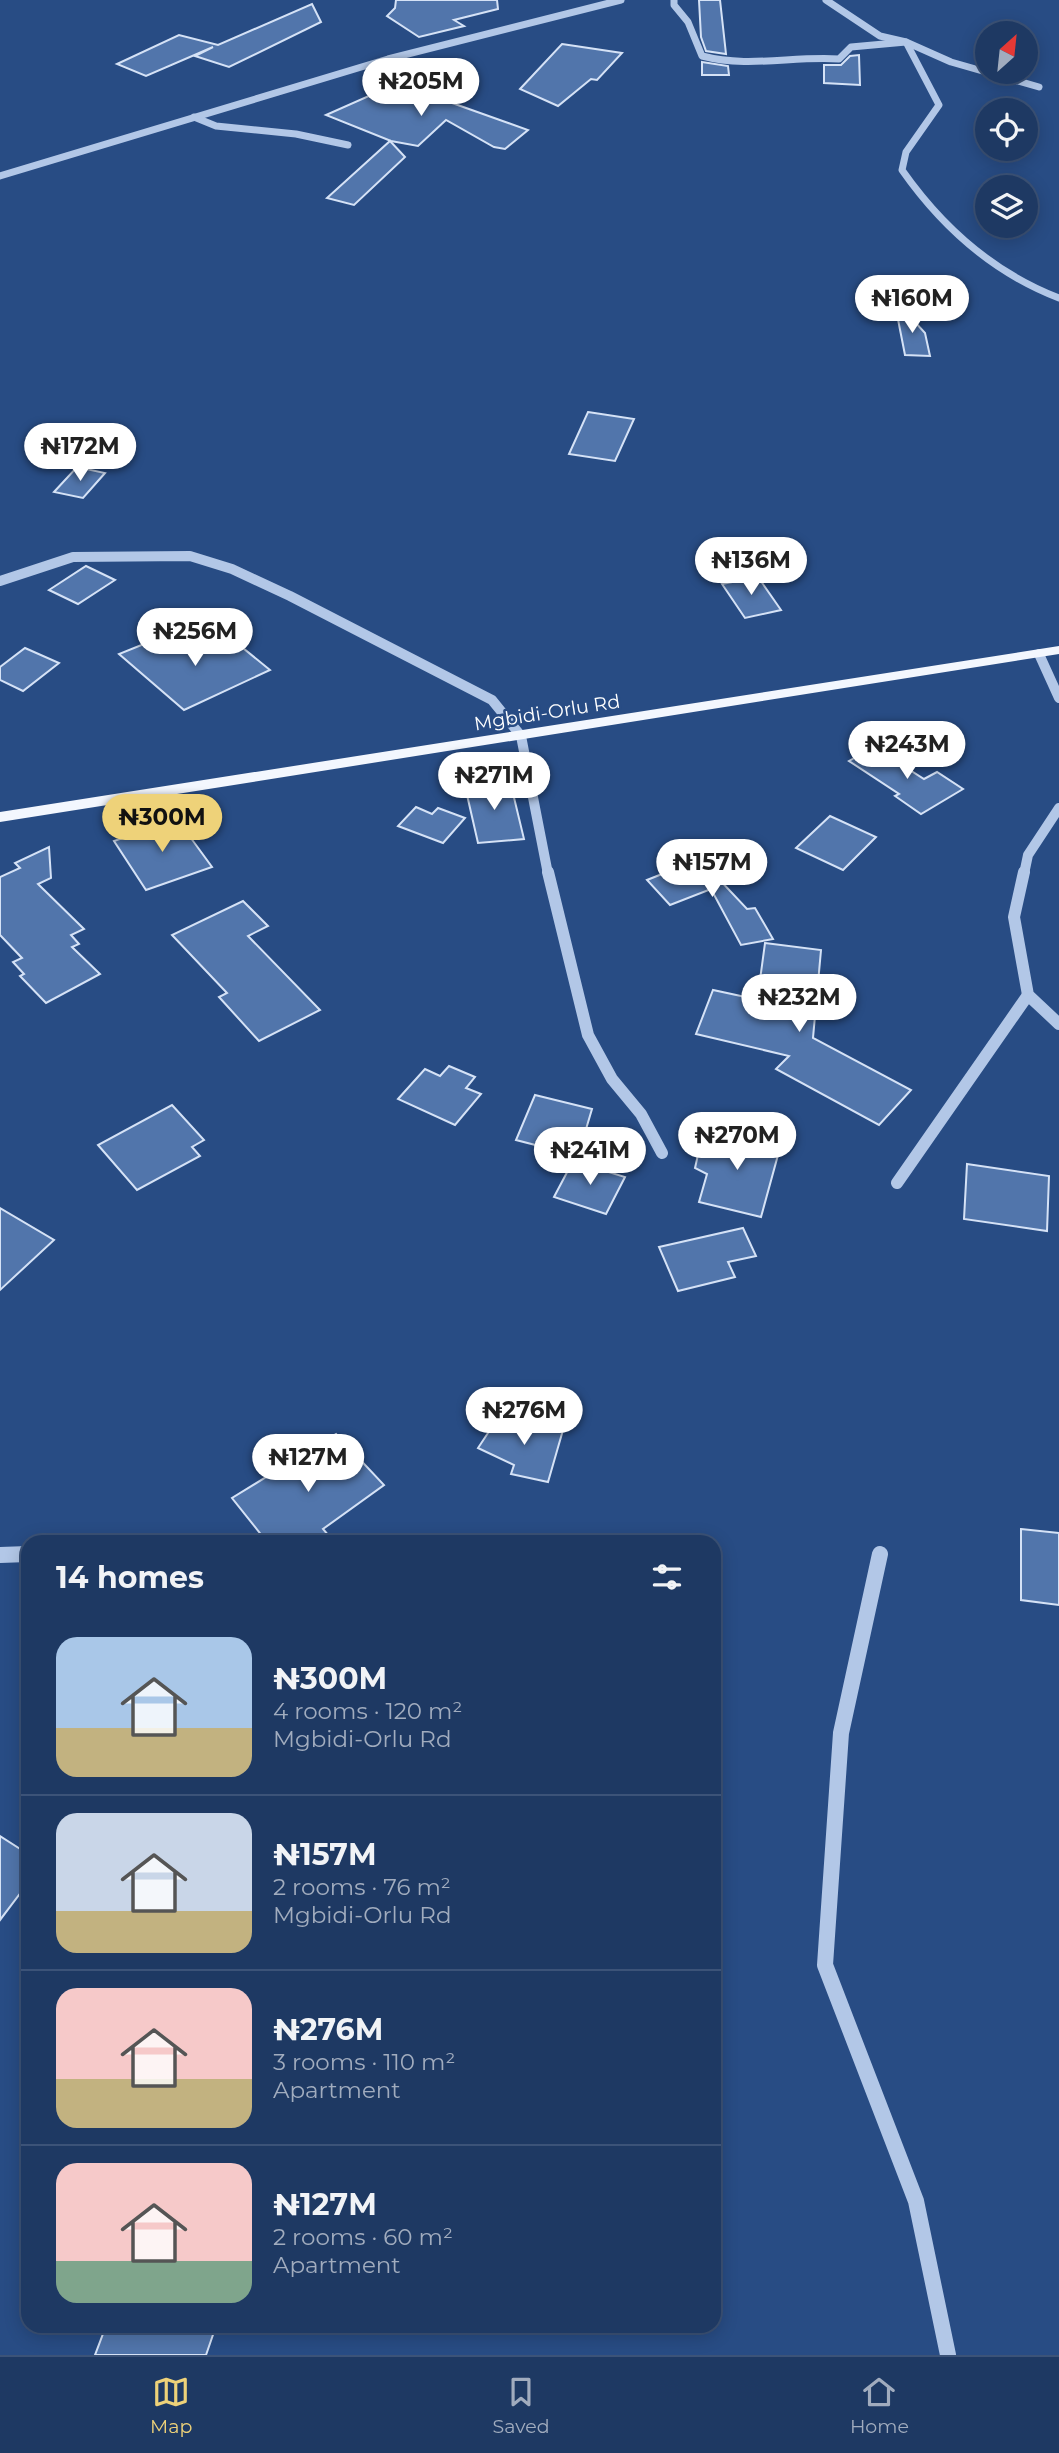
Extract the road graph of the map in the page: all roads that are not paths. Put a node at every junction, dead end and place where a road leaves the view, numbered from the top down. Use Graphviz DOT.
graph roads {
  1 [pos="621,0"];
  2 [pos="674,0"];
  3 [pos="826,0"];
  4 [pos="906,42"];
  5 [pos="1039,87"];
  6 [pos="194,117"];
  7 [pos="348,145"];
  8 [pos="0,176"];
  9 [pos="1059,299"];
  10 [pos="0,581"];
  11 [pos="1059,650"];
  12 [pos="1039,654"];
  13 [pos="1059,698"];
  14 [pos="521,736"];
  15 [pos="1059,808"];
  16 [pos="0,817"];
  17 [pos="1028,995"];
  18 [pos="1059,1024"];
  19 [pos="662,1153"];
  20 [pos="897,1183"];
  21 [pos="21,1554"];
  22 [pos="880,1554"];
  23 [pos="0,1555"];
  24 [pos="948,2355"];
  1 -- 6 [label="street"];
  2 -- 4 [label="street"];
  3 -- 4 [label="street"];
  4 -- 5 [label="street"];
  4 -- 9 [label="street"];
  6 -- 7 [label="street"];
  6 -- 8 [label="street"];
  10 -- 14 [label="street"];
  11 -- 12 [label="main road, Mgbidi-Orlu Rd"];
  12 -- 13 [label="street"];
  12 -- 14 [label="main road, Mgbidi-Orlu Rd"];
  14 -- 16 [label="main road, Mgbidi-Orlu Rd"];
  14 -- 19 [label="street"];
  15 -- 17 [label="street"];
  17 -- 18 [label="street"];
  17 -- 20 [label="street"];
  21 -- 23 [label="street"];
  22 -- 24 [label="street"];
}
